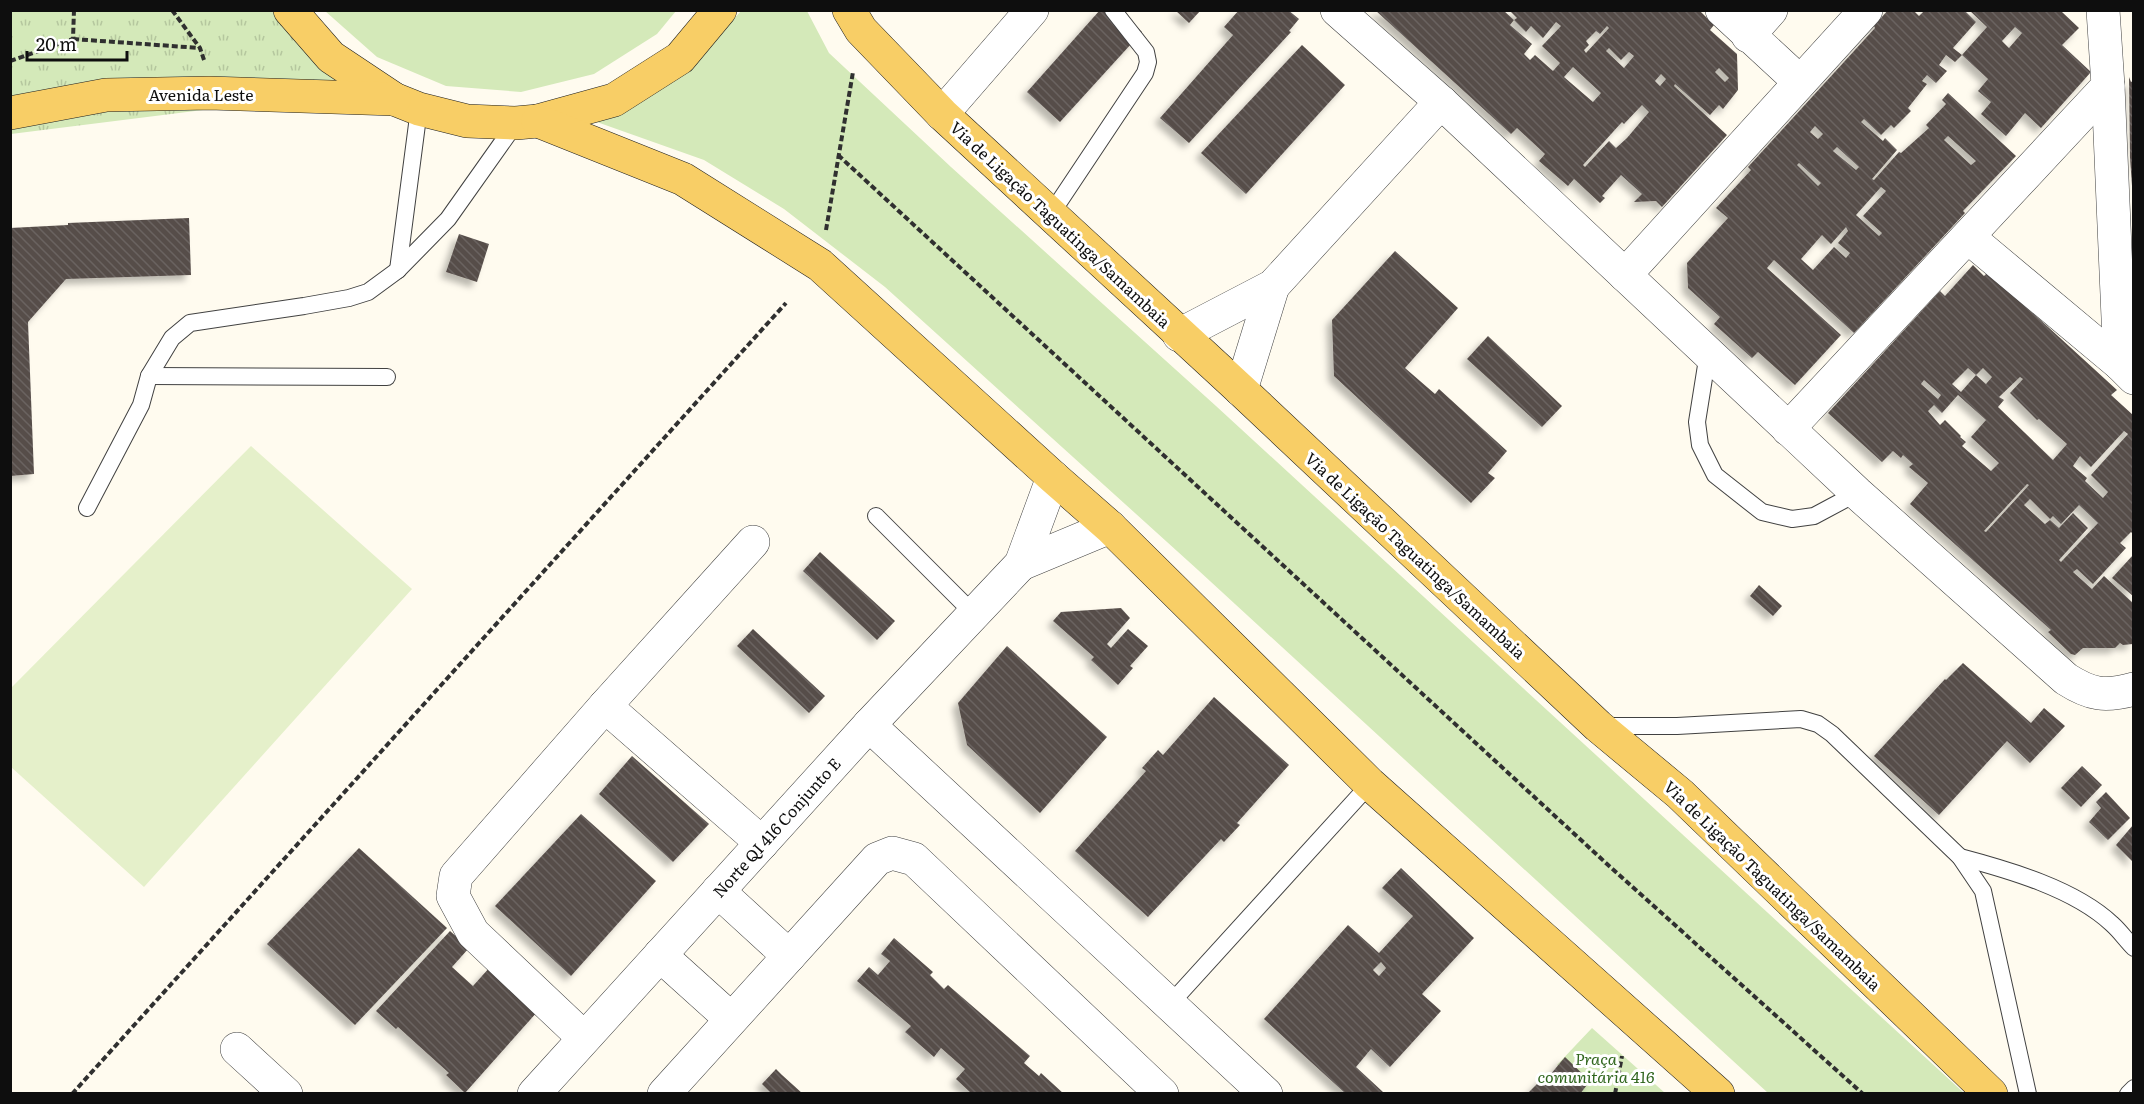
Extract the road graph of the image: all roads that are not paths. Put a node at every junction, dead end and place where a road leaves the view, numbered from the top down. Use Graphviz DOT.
graph roads {
  1 [pos="290,10"];
  2 [pos="720,10"];
  3 [pos="1032,10"];
  4 [pos="1113,10"];
  5 [pos="1337,10"];
  6 [pos="1722,10"];
  7 [pos="1771,10"];
  8 [pos="1866,10"];
  9 [pos="2103,10"];
  10 [pos="855,20"];
  11 [pos="1748,36"];
  12 [pos="1800,82"];
  13 [pos="2108,86"];
  14 [pos="1441,102"];
  15 [pos="407,104"];
  16 [pos="10,113"];
  17 [pos="942,114"];
  18 [pos="527,122"];
  19 [pos="1051,214"];
  20 [pos="1968,237"];
  21 [pos="398,270"];
  22 [pos="1625,275"];
  23 [pos="1273,286"];
  24 [pos="1179,335"];
  25 [pos="1708,353"];
  26 [pos="2126,371"];
  27 [pos="149,376"];
  28 [pos="387,377"];
  29 [pos="1241,390"];
  30 [pos="1788,429"];
  31 [pos="1053,477"];
  32 [pos="1857,493"];
  33 [pos="87,508"];
  34 [pos="876,516"];
  35 [pos="1110,527"];
  36 [pos="753,542"];
  37 [pos="1021,564"];
  38 [pos="974,614"];
  39 [pos="2133,689"];
  40 [pos="606,706"];
  41 [pos="869,725"];
  42 [pos="1598,726"];
  43 [pos="1370,784"];
  44 [pos="762,843"];
  45 [pos="1960,857"];
  46 [pos="718,891"];
  47 [pos="2133,948"];
  48 [pos="660,955"];
  49 [pos="789,956"];
  50 [pos="1170,1004"];
  51 [pos="731,1019"];
  52 [pos="585,1038"];
  53 [pos="237,1049"];
  54 [pos="2133,1088"];
  55 [pos="286,1094"];
  56 [pos="534,1094"];
  57 [pos="664,1094"];
  58 [pos="1162,1094"];
  59 [pos="1266,1094"];
  60 [pos="1718,1094"];
  61 [pos="1991,1094"];
  62 [pos="2028,1094"];
  63 [pos="2128,1094"];
  1 -- 15 [label="main road"];
  2 -- 18 [label="main road"];
  3 -- 17 [label="street"];
  4 -- 19 [label="lane"];
  5 -- 14 [label="street"];
  6 -- 11 [label="street"];
  7 -- 11 [label="street"];
  8 -- 12 [label="street"];
  9 -- 13 [label="street"];
  10 -- 17 [label="main road, Via de Ligação Taguatinga/Samambaia"];
  11 -- 12 [label="street"];
  12 -- 22 [label="street"];
  13 -- 20 [label="street"];
  13 -- 26 [label="street"];
  14 -- 22 [label="street"];
  14 -- 23 [label="street"];
  15 -- 16 [label="main road, Avenida Leste"];
  15 -- 18 [label="main road"];
  15 -- 21 [label="lane"];
  17 -- 19 [label="main road, Via de Ligação Taguatinga/Samambaia"];
  18 -- 21 [label="lane"];
  18 -- 31 [label="main road"];
  19 -- 24 [label="main road, Via de Ligação Taguatinga/Samambaia"];
  20 -- 26 [label="street"];
  20 -- 30 [label="street"];
  21 -- 27 [label="lane"];
  22 -- 25 [label="street"];
  23 -- 24 [label="street"];
  23 -- 29 [label="street"];
  24 -- 29 [label="main road, Via de Ligação Taguatinga/Samambaia"];
  25 -- 30 [label="street"];
  25 -- 32 [label="lane"];
  27 -- 28 [label="lane"];
  27 -- 33 [label="lane"];
  29 -- 42 [label="main road, Via de Ligação Taguatinga/Samambaia"];
  30 -- 32 [label="street"];
  31 -- 35 [label="main road"];
  31 -- 37 [label="street, Norte QI 416 Conjunto E"];
  32 -- 39 [label="street"];
  34 -- 38 [label="lane"];
  35 -- 37 [label="street, Norte QI 416 Conjunto E"];
  35 -- 43 [label="main road"];
  36 -- 40 [label="street"];
  37 -- 38 [label="street, Norte QI 416 Conjunto E"];
  38 -- 41 [label="street, Norte QI 416 Conjunto E"];
  40 -- 44 [label="street"];
  40 -- 52 [label="street"];
  41 -- 44 [label="street, Norte QI 416 Conjunto E"];
  41 -- 50 [label="street"];
  42 -- 45 [label="lane"];
  42 -- 61 [label="main road, Via de Ligação Taguatinga/Samambaia"];
  43 -- 50 [label="lane"];
  43 -- 60 [label="main road"];
  44 -- 46 [label="street, Norte QI 416 Conjunto E"];
  45 -- 47 [label="lane"];
  45 -- 62 [label="lane"];
  46 -- 48 [label="street, Norte QI 416 Conjunto E"];
  46 -- 49 [label="street"];
  48 -- 51 [label="street"];
  48 -- 52 [label="street, Norte QI 416 Conjunto E"];
  49 -- 51 [label="street"];
  49 -- 58 [label="street"];
  50 -- 59 [label="street"];
  51 -- 57 [label="street"];
  52 -- 56 [label="street, Norte QI 416 Conjunto E"];
  53 -- 55 [label="street"];
  54 -- 63 [label="lane"];
}
